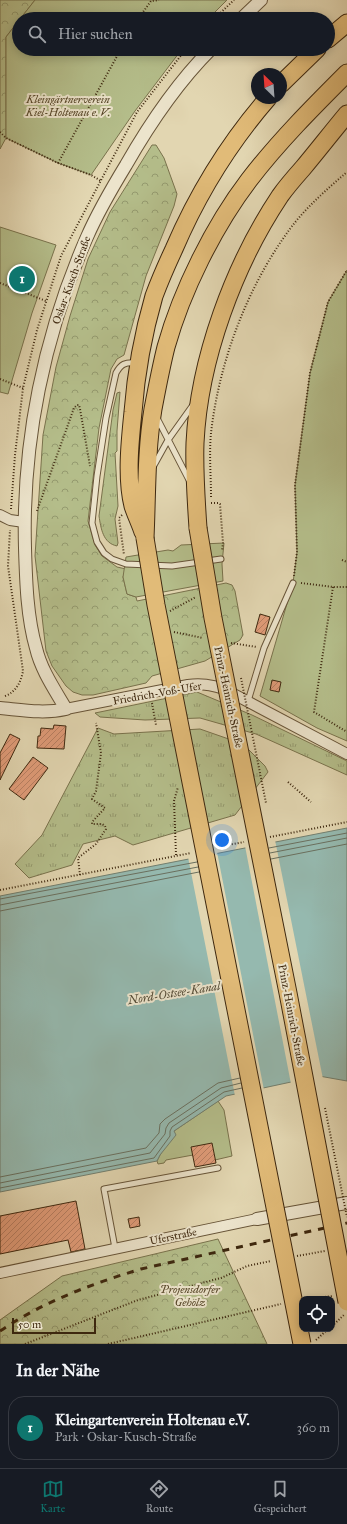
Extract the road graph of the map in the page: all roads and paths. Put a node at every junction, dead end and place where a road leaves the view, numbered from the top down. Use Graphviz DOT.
graph roads {
  1 [pos="159,0"];
  2 [pos="234,0"];
  3 [pos="262,0"];
  4 [pos="143,12"];
  5 [pos="221,12"];
  6 [pos="249,12"];
  7 [pos="347,22"];
  8 [pos="335,33"];
  9 [pos="116,56"];
  10 [pos="205,56"];
  11 [pos="310,56"];
  12 [pos="347,73"];
  13 [pos="287,78"];
  14 [pos="263,104"];
  15 [pos="345,118"];
  16 [pos="0,132"];
  17 [pos="58,163"];
  18 [pos="347,172"];
  19 [pos="113,187"];
  20 [pos="347,270"];
  21 [pos="0,283"];
  22 [pos="46,301"];
  23 [pos="139,364"];
  24 [pos="0,379"];
  25 [pos="23,388"];
  26 [pos="201,396"];
  27 [pos="153,410"];
  28 [pos="168,440"];
  29 [pos="97,476"];
  30 [pos="147,479"];
  31 [pos="195,491"];
  32 [pos="0,515"];
  33 [pos="119,518"];
  34 [pos="24,522"];
  35 [pos="145,538"];
  36 [pos="123,543"];
  37 [pos="223,543"];
  38 [pos="221,559"];
  39 [pos="342,560"];
  40 [pos="347,562"];
  41 [pos="294,583"];
  42 [pos="333,587"];
  43 [pos="347,587"];
  44 [pos="151,693"];
  45 [pos="248,701"];
  46 [pos="0,708"];
  47 [pos="69,709"];
  48 [pos="96,723"];
  49 [pos="156,725"];
  50 [pos="347,732"];
  51 [pos="347,754"];
  52 [pos="288,782"];
  53 [pos="311,802"];
  54 [pos="166,857"];
  55 [pos="80,875"];
  56 [pos="0,890"];
  57 [pos="218,1168"];
  58 [pos="347,1203"];
  59 [pos="257,1220"];
  60 [pos="115,1248"];
  61 [pos="247,1266"];
  62 [pos="0,1273"];
  63 [pos="340,1299"];
  64 [pos="287,1303"];
  65 [pos="347,1312"];
  66 [pos="335,1323"];
  67 [pos="324,1332"];
  68 [pos="308,1343"];
  69 [pos="25,1344"];
  70 [pos="108,1344"];
  1 -- 4 [label="path"];
  2 -- 5 [label="path"];
  3 -- 6 [label="street"];
  7 -- 8 [label="highway"];
  9 -- 17 [label="path"];
  10 -- 19 [label="street, Oskar-Kusch-Straße"];
  11 -- 13 [label="highway"];
  12 -- 27 [label="highway"];
  14 -- 23 [label="highway"];
  15 -- 26 [label="highway, Prinz-Heinrich-Straße"];
  16 -- 17 [label="path"];
  17 -- 19 [label="path"];
  18 -- 37 [label="path"];
  19 -- 34 [label="street, Oskar-Kusch-Straße"];
  20 -- 41 [label="path"];
  21 -- 22 [label="path"];
  23 -- 29 [label="lane"];
  23 -- 35 [label="highway"];
  24 -- 25 [label="path"];
  26 -- 28 [label="lane"];
  26 -- 31 [label="highway, Prinz-Heinrich-Straße"];
  27 -- 28 [label="lane"];
  27 -- 30 [label="highway"];
  28 -- 30 [label="lane"];
  28 -- 31 [label="lane"];
  29 -- 34 [label="path"];
  29 -- 38 [label="lane"];
  30 -- 35 [label="highway"];
  31 -- 63 [label="highway, Prinz-Heinrich-Straße, bridge"];
  32 -- 34 [label="street"];
  33 -- 36 [label="path"];
  34 -- 47 [label="street, Oskar-Kusch-Straße"];
  35 -- 68 [label="highway, bridge"];
  39 -- 40 [label="path"];
  41 -- 42 [label="path"];
  41 -- 45 [label="lane"];
  42 -- 43 [label="path"];
  42 -- 50 [label="path"];
  44 -- 45 [label="street, Friedrich-Voß-Ufer"];
  44 -- 47 [label="street, Friedrich-Voß-Ufer"];
  44 -- 49 [label="path"];
  45 -- 51 [label="street, Friedrich-Voß-Ufer"];
  46 -- 47 [label="street, Friedrich-Voß-Ufer"];
  48 -- 55 [label="path"];
  52 -- 53 [label="path"];
  54 -- 55 [label="path"];
  55 -- 56 [label="path"];
  57 -- 60 [label="lane"];
  58 -- 59 [label="street, Uferstraße"];
  59 -- 60 [label="street, Uferstraße"];
  60 -- 62 [label="street, Uferstraße"];
  61 -- 69 [label="path"];
  64 -- 70 [label="path"];
  65 -- 66 [label="path"];
  67 -- 68 [label="path"];
}
